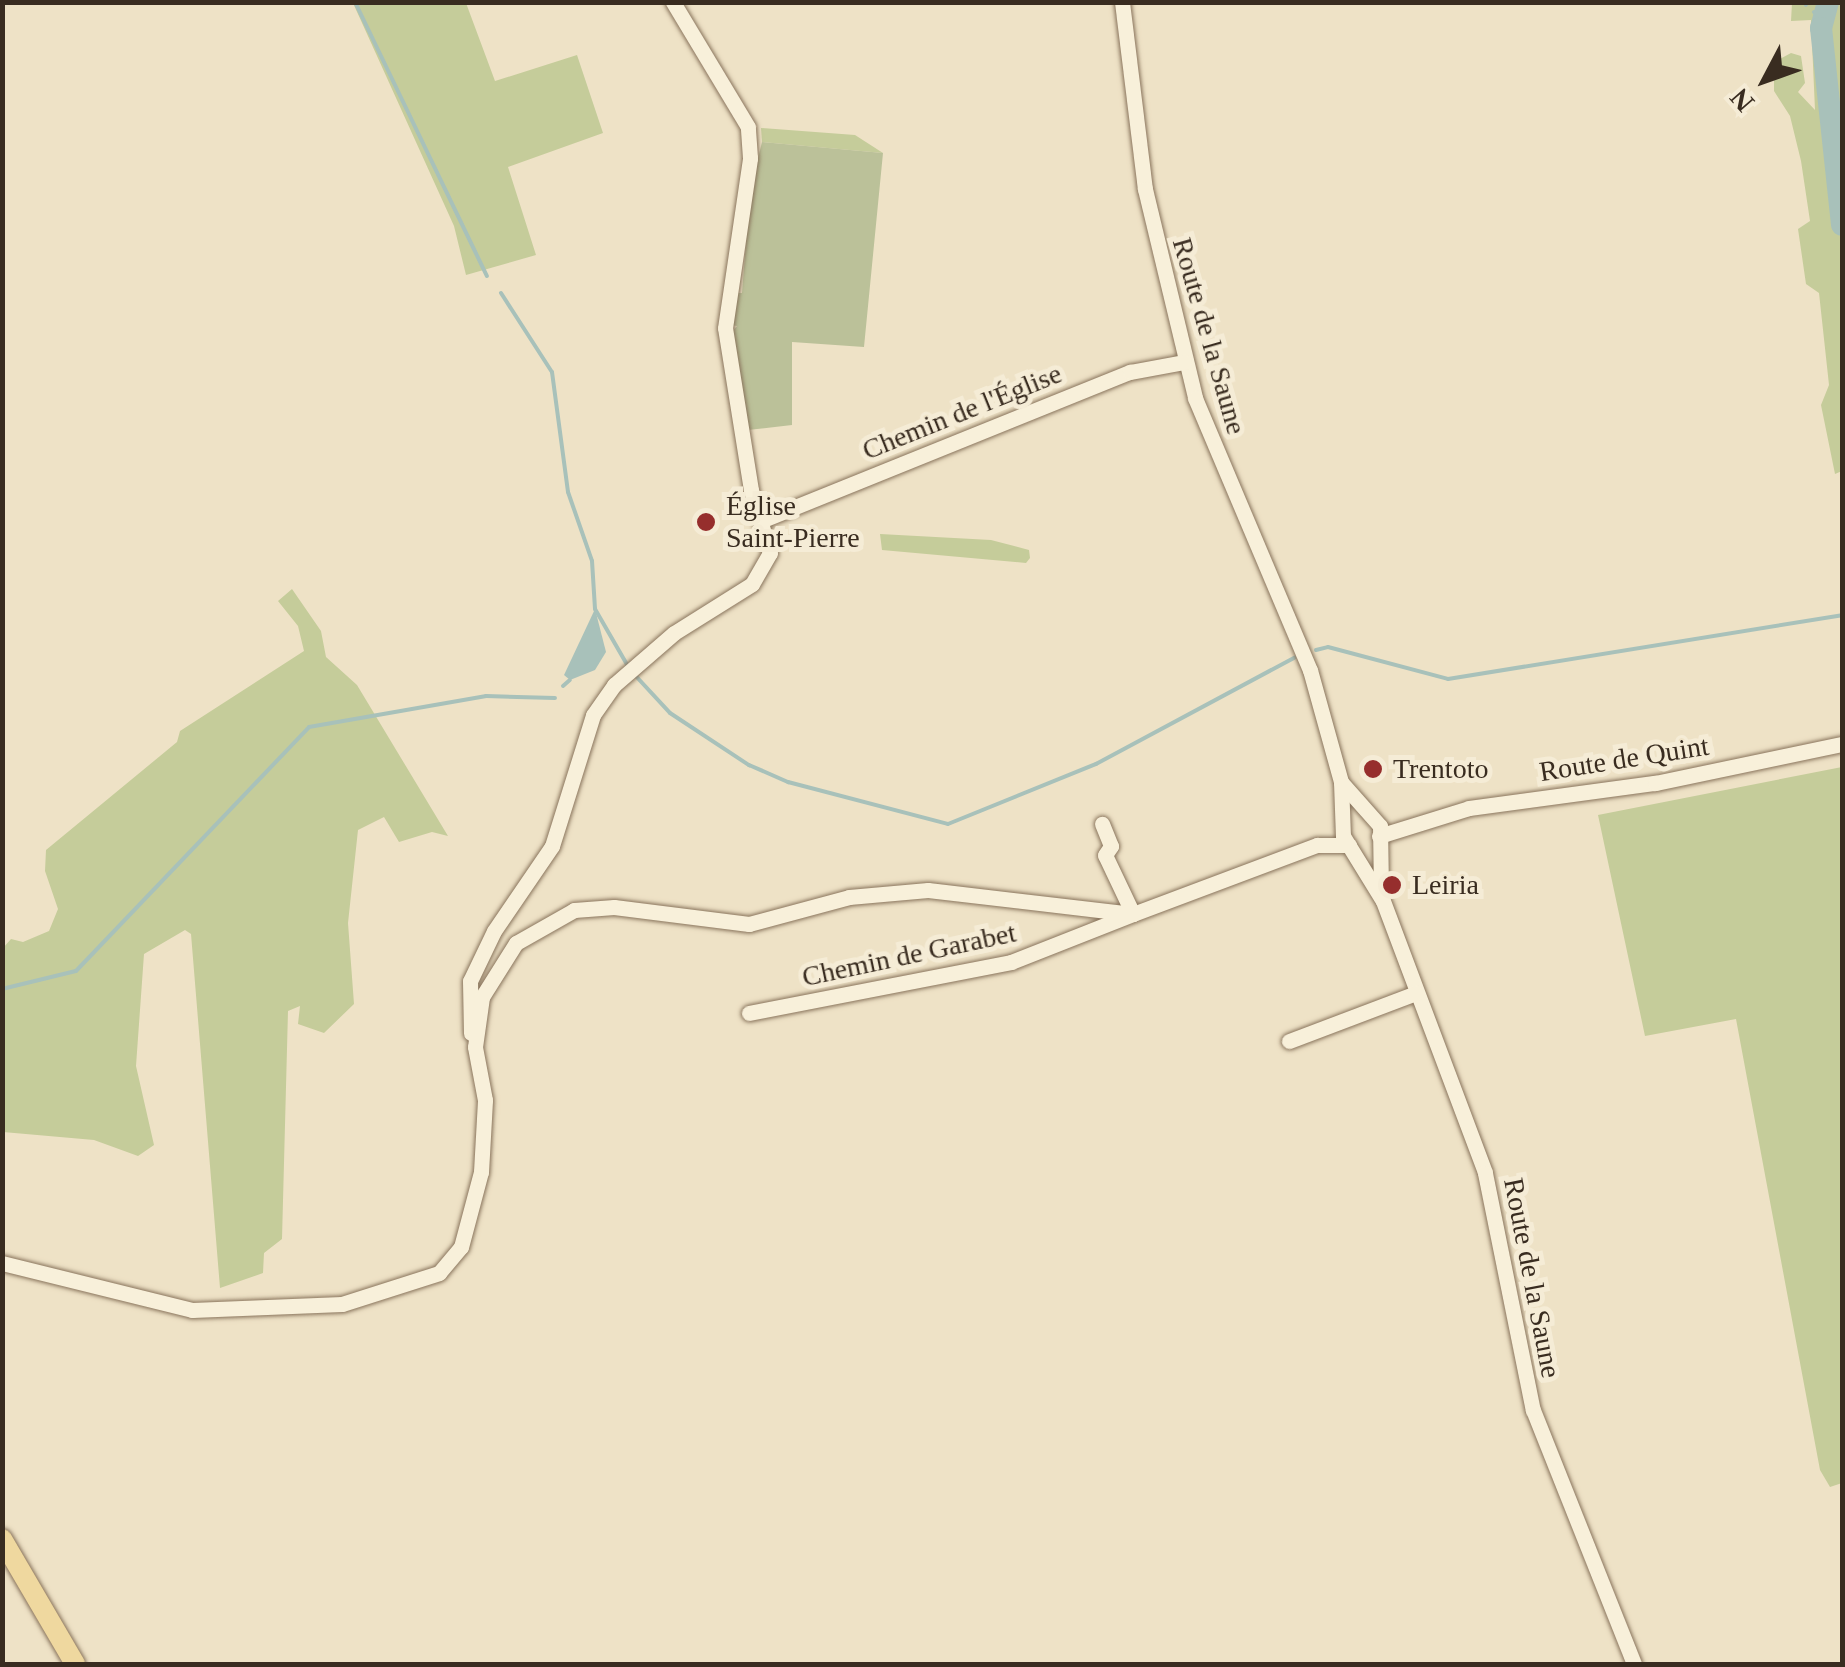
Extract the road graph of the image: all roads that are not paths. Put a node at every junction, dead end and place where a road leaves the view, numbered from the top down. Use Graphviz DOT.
graph roads {
  1 [pos="673,2"];
  2 [pos="1122,2"];
  3 [pos="1184,362"];
  4 [pos="763,520"];
  5 [pos="1842,744"];
  6 [pos="1341,782"];
  7 [pos="1371,815"];
  8 [pos="1414,820"];
  9 [pos="1102,824"];
  10 [pos="1344,824"];
  11 [pos="1378,838"];
  12 [pos="1318,845"];
  13 [pos="1351,846"];
  14 [pos="1383,901"];
  15 [pos="1133,914"];
  16 [pos="1416,993"];
  17 [pos="749,1013"];
  18 [pos="1289,1042"];
  19 [pos="475,1046"];
  20 [pos="2,1263"];
  21 [pos="2,1539"];
  22 [pos="75,1664"];
  23 [pos="1634,1664"];
  1 -- 4 [label="street"];
  2 -- 3 [label="street, Route de la Saune"];
  3 -- 4 [label="street, Chemin de l'Église"];
  3 -- 6 [label="street, Route de la Saune"];
  4 -- 19 [label="street"];
  5 -- 8 [label="street, Route de Quint"];
  6 -- 7 [label="street, Route de la Saune"];
  6 -- 10 [label="street, Route de la Saune"];
  7 -- 8 [label="street, Route de Quint"];
  7 -- 10 [label="street, Chemin de Garabet"];
  7 -- 11 [label="street, Route de la Saune"];
  8 -- 11 [label="street, Route de Quint"];
  9 -- 15 [label="street"];
  10 -- 12 [label="street, Chemin de Garabet"];
  10 -- 13 [label="street, Route de la Saune"];
  11 -- 13 [label="street, Route de Quint"];
  11 -- 14 [label="street, Route de la Saune"];
  12 -- 13 [label="street, Chemin de Garabet"];
  12 -- 15 [label="street, Chemin de Garabet"];
  13 -- 14 [label="street, Route de la Saune"];
  14 -- 16 [label="street, Route de la Saune"];
  15 -- 17 [label="street, Chemin de Garabet"];
  15 -- 19 [label="street, Chemin de Garabet"];
  16 -- 18 [label="street"];
  16 -- 23 [label="street, Route de la Saune"];
  19 -- 20 [label="street, Chemin de Garabet"];
  21 -- 22 [label="main road"];
}
